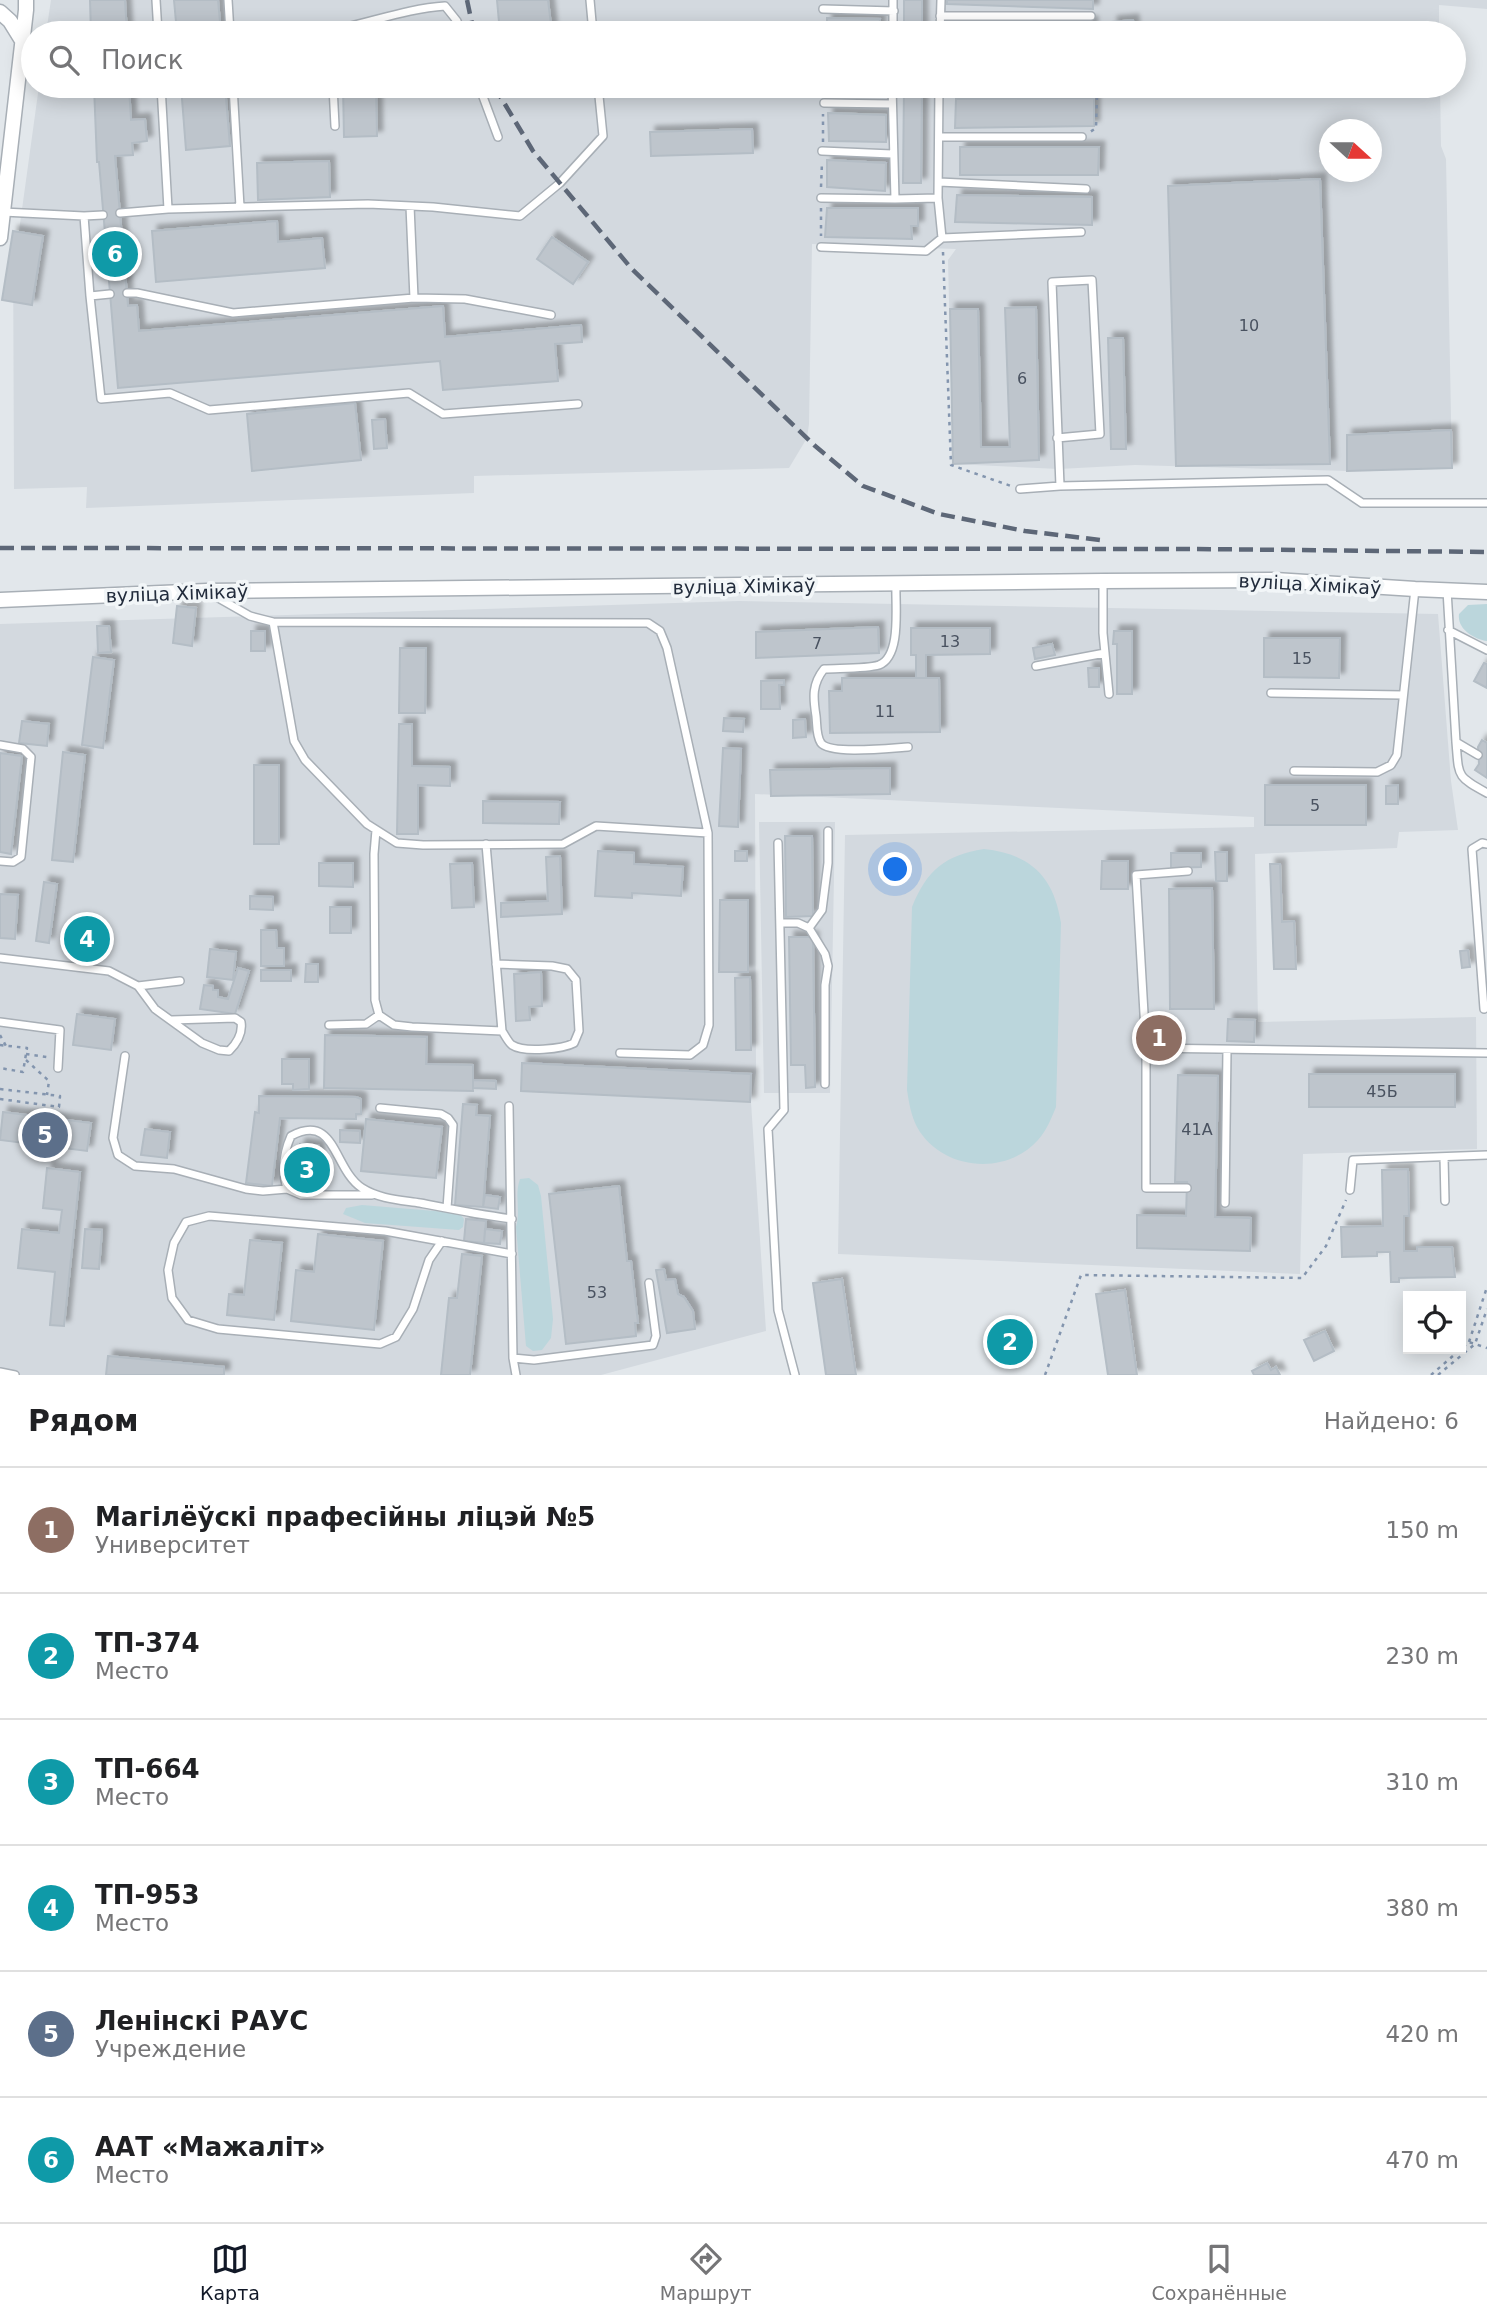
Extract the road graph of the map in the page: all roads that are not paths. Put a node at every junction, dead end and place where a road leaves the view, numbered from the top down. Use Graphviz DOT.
graph roads {
  1 [pos="26,0"];
  2 [pos="156,0"];
  3 [pos="228,0"];
  4 [pos="590,0"];
  5 [pos="893,0"];
  6 [pos="941,0"];
  7 [pos="822,9"];
  8 [pos="894,11"];
  9 [pos="0,12"];
  10 [pos="940,16"];
  11 [pos="1091,16"];
  12 [pos="24,21"];
  13 [pos="157,21"];
  14 [pos="229,21"];
  15 [pos="372,21"];
  16 [pos="457,21"];
  17 [pos="592,21"];
  18 [pos="894,21"];
  19 [pos="940,21"];
  20 [pos="21,39"];
  21 [pos="21,59"];
  22 [pos="162,98"];
  23 [pos="234,98"];
  24 [pos="334,98"];
  25 [pos="484,98"];
  26 [pos="599,98"];
  27 [pos="892,98"];
  28 [pos="939,98"];
  29 [pos="824,103"];
  30 [pos="892,104"];
  31 [pos="335,126"];
  32 [pos="498,137"];
  33 [pos="939,137"];
  34 [pos="1082,137"];
  35 [pos="822,151"];
  36 [pos="892,154"];
  37 [pos="939,182"];
  38 [pos="1086,189"];
  39 [pos="821,198"];
  40 [pos="938,198"];
  41 [pos="895,199"];
  42 [pos="410,206"];
  43 [pos="240,207"];
  44 [pos="168,209"];
  45 [pos="3,212"];
  46 [pos="120,213"];
  47 [pos="103,215"];
  48 [pos="84,216"];
  49 [pos="1081,232"];
  50 [pos="0,238"];
  51 [pos="942,238"];
  52 [pos="821,247"];
  53 [pos="127,293"];
  54 [pos="110,294"];
  55 [pos="90,296"];
  56 [pos="414,298"];
  57 [pos="551,315"];
  58 [pos="578,404"];
  59 [pos="1057,438"];
  60 [pos="1060,486"];
  61 [pos="1020,489"];
  62 [pos="1487,503"];
  63 [pos="1103,581"];
  64 [pos="896,584"];
  65 [pos="1447,589"];
  66 [pos="1415,590"];
  67 [pos="207,591"];
  68 [pos="1487,592"];
  69 [pos="0,600"];
  70 [pos="273,622"];
  71 [pos="1448,630"];
  72 [pos="1487,650"];
  73 [pos="1105,653"];
  74 [pos="1035,666"];
  75 [pos="1271,693"];
  76 [pos="1109,694"];
  77 [pos="1403,695"];
  78 [pos="1456,742"];
  79 [pos="0,745"];
  80 [pos="908,747"];
  81 [pos="1478,755"];
  82 [pos="1294,771"];
  83 [pos="1487,793"];
  84 [pos="376,830"];
  85 [pos="828,831"];
  86 [pos="708,833"];
  87 [pos="486,844"];
  88 [pos="778,844"];
  89 [pos="1487,844"];
  90 [pos="0,860"];
  91 [pos="1188,871"];
  92 [pos="780,923"];
  93 [pos="809,928"];
  94 [pos="0,958"];
  95 [pos="496,964"];
  96 [pos="180,981"];
  97 [pos="138,986"];
  98 [pos="1482,1009"];
  99 [pos="379,1015"];
  100 [pos="172,1020"];
  101 [pos="0,1021"];
  102 [pos="329,1025"];
  103 [pos="502,1031"];
  104 [pos="1146,1048"];
  105 [pos="1227,1051"];
  106 [pos="620,1053"];
  107 [pos="1487,1053"];
  108 [pos="125,1056"];
  109 [pos="58,1068"];
  110 [pos="825,1084"];
  111 [pos="509,1106"];
  112 [pos="380,1108"];
  113 [pos="1487,1155"];
  114 [pos="1444,1157"];
  115 [pos="1187,1188"];
  116 [pos="1216,1188"];
  117 [pos="1225,1188"];
  118 [pos="287,1189"];
  119 [pos="1350,1190"];
  120 [pos="372,1195"];
  121 [pos="1445,1201"];
  122 [pos="1225,1203"];
  123 [pos="447,1208"];
  124 [pos="512,1219"];
  125 [pos="442,1241"];
  126 [pos="512,1254"];
  127 [pos="649,1283"];
  128 [pos="513,1358"];
  129 [pos="0,1373"];
  130 [pos="15,1375"];
  131 [pos="516,1375"];
  132 [pos="795,1375"];
  1 -- 12 [label="street"];
  2 -- 13 [label="lane"];
  3 -- 14 [label="lane"];
  4 -- 17 [label="lane"];
  5 -- 8 [label="lane"];
  6 -- 10 [label="lane"];
  7 -- 8 [label="lane"];
  8 -- 18 [label="lane"];
  9 -- 20 [label="street"];
  10 -- 11 [label="lane"];
  10 -- 19 [label="lane"];
  15 -- 16 [label="lane"];
  21 -- 45 [label="street"];
  22 -- 44 [label="lane"];
  23 -- 43 [label="lane"];
  24 -- 31 [label="lane"];
  25 -- 32 [label="lane"];
  26 -- 42 [label="lane"];
  27 -- 30 [label="lane"];
  28 -- 33 [label="lane"];
  29 -- 30 [label="lane"];
  30 -- 36 [label="lane"];
  33 -- 34 [label="lane"];
  33 -- 37 [label="lane"];
  35 -- 36 [label="lane"];
  36 -- 41 [label="lane"];
  37 -- 38 [label="lane"];
  37 -- 40 [label="lane"];
  39 -- 41 [label="lane"];
  40 -- 41 [label="lane"];
  40 -- 51 [label="lane"];
  42 -- 43 [label="lane"];
  42 -- 56 [label="lane"];
  43 -- 44 [label="lane"];
  44 -- 46 [label="lane"];
  45 -- 48 [label="lane"];
  45 -- 50 [label="street"];
  47 -- 48 [label="lane"];
  48 -- 55 [label="lane"];
  49 -- 51 [label="lane"];
  51 -- 52 [label="lane"];
  53 -- 56 [label="lane"];
  54 -- 55 [label="lane"];
  55 -- 58 [label="lane"];
  56 -- 57 [label="lane"];
  59 -- 59 [label="lane"];
  59 -- 60 [label="lane"];
  60 -- 61 [label="lane"];
  60 -- 62 [label="lane"];
  63 -- 64 [label="street, вуліца Хімікаў"];
  63 -- 66 [label="street, вуліца Хімікаў"];
  63 -- 73 [label="lane"];
  64 -- 67 [label="street, вуліца Хімікаў"];
  64 -- 80 [label="lane"];
  65 -- 66 [label="street, вуліца Хімікаў"];
  65 -- 68 [label="street, вуліца Хімікаў"];
  65 -- 71 [label="lane"];
  66 -- 77 [label="lane"];
  67 -- 69 [label="street, вуліца Хімікаў"];
  67 -- 70 [label="lane"];
  70 -- 84 [label="lane"];
  70 -- 86 [label="lane"];
  71 -- 72 [label="lane"];
  71 -- 78 [label="lane"];
  73 -- 74 [label="lane"];
  73 -- 76 [label="lane"];
  75 -- 77 [label="lane"];
  77 -- 82 [label="lane"];
  78 -- 81 [label="lane"];
  78 -- 83 [label="lane"];
  79 -- 90 [label="lane"];
  84 -- 87 [label="lane"];
  84 -- 99 [label="lane"];
  85 -- 93 [label="lane"];
  86 -- 87 [label="lane"];
  86 -- 106 [label="lane"];
  87 -- 95 [label="lane"];
  88 -- 92 [label="lane"];
  89 -- 98 [label="lane"];
  91 -- 104 [label="lane"];
  92 -- 93 [label="lane"];
  92 -- 132 [label="lane"];
  93 -- 110 [label="lane"];
  94 -- 97 [label="lane"];
  95 -- 103 [label="lane"];
  95 -- 103 [label="lane"];
  96 -- 97 [label="lane"];
  97 -- 100 [label="lane"];
  99 -- 102 [label="lane"];
  99 -- 103 [label="lane"];
  100 -- 100 [label="lane"];
  101 -- 109 [label="lane"];
  104 -- 105 [label="lane"];
  104 -- 115 [label="lane"];
  105 -- 107 [label="lane"];
  105 -- 117 [label="lane"];
  108 -- 118 [label="lane"];
  111 -- 124 [label="lane"];
  112 -- 123 [label="lane"];
  113 -- 114 [label="lane"];
  114 -- 119 [label="lane"];
  114 -- 121 [label="lane"];
  116 -- 117 [label="lane"];
  117 -- 122 [label="lane"];
  118 -- 120 [label="lane"];
  118 -- 120 [label="lane"];
  120 -- 123 [label="lane"];
  123 -- 124 [label="lane"];
  124 -- 126 [label="lane"];
  125 -- 125 [label="lane"];
  125 -- 126 [label="lane"];
  126 -- 128 [label="lane"];
  127 -- 128 [label="lane"];
  128 -- 131 [label="lane"];
  129 -- 130 [label="lane"];
}
